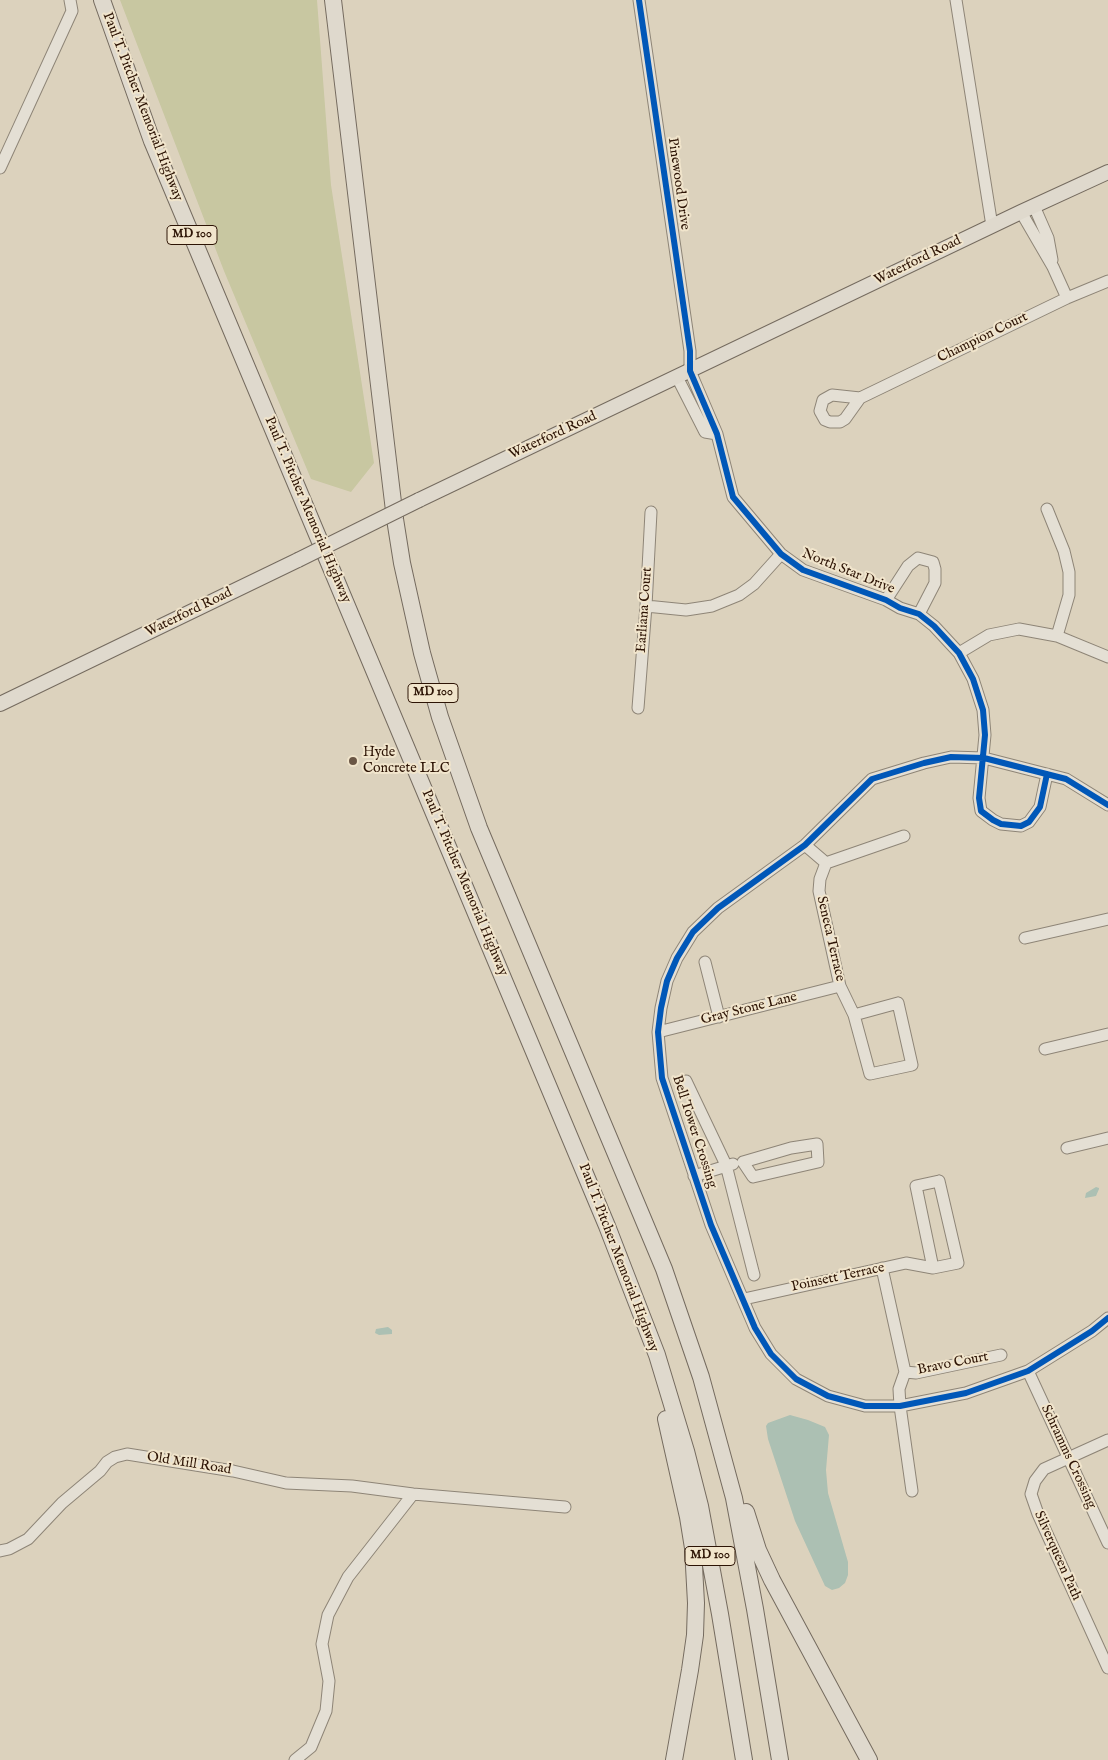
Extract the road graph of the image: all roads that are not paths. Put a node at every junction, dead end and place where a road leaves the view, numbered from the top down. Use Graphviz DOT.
graph roads {
  1 [pos="102,0"];
  2 [pos="333,0"];
  3 [pos="639,0"];
  4 [pos="956,0"];
  5 [pos="71,5"];
  6 [pos="0,168"];
  7 [pos="1108,172"];
  8 [pos="1027,209"];
  9 [pos="992,226"];
  10 [pos="1108,281"];
  11 [pos="1068,298"];
  12 [pos="690,371"];
  13 [pos="677,378"];
  14 [pos="860,398"];
  15 [pos="716,434"];
  16 [pos="1047,509"];
  17 [pos="651,512"];
  18 [pos="781,554"];
  19 [pos="886,600"];
  20 [pos="646,606"];
  21 [pos="919,614"];
  22 [pos="1057,636"];
  23 [pos="959,654"];
  24 [pos="1108,657"];
  25 [pos="0,704"];
  26 [pos="638,708"];
  27 [pos="984,758"];
  28 [pos="1047,774"];
  29 [pos="1108,805"];
  30 [pos="904,836"];
  31 [pos="805,844"];
  32 [pos="826,863"];
  33 [pos="1108,919"];
  34 [pos="1025,938"];
  35 [pos="705,962"];
  36 [pos="840,986"];
  37 [pos="854,1015"];
  38 [pos="719,1017"];
  39 [pos="658,1032"];
  40 [pos="1108,1034"];
  41 [pos="1045,1049"];
  42 [pos="686,1081"];
  43 [pos="1108,1138"];
  44 [pos="1068,1148"];
  45 [pos="743,1162"];
  46 [pos="726,1165"];
  47 [pos="694,1176"];
  48 [pos="882,1268"];
  49 [pos="933,1268"];
  50 [pos="754,1276"];
  51 [pos="744,1299"];
  52 [pos="1108,1318"];
  53 [pos="657,1355"];
  54 [pos="1001,1355"];
  55 [pos="1028,1371"];
  56 [pos="905,1372"];
  57 [pos="701,1377"];
  58 [pos="900,1406"];
  59 [pos="1108,1440"];
  60 [pos="1068,1458"];
  61 [pos="912,1491"];
  62 [pos="413,1494"];
  63 [pos="565,1507"];
  64 [pos="1108,1543"];
  65 [pos="0,1552"];
  66 [pos="1108,1668"];
  67 [pos="674,1757"];
  68 [pos="295,1760"];
  69 [pos="744,1760"];
  70 [pos="780,1760"];
  71 [pos="869,1760"];
  1 -- 53 [label="highway, Paul T. Pitcher Memorial Highway / MD 100"];
  2 -- 57 [label="highway, MD 100"];
  3 -- 12 [label="street, Pinewood Drive"];
  4 -- 9 [label="street"];
  5 -- 6 [label="street"];
  7 -- 8 [label="main road, Waterford Road"];
  8 -- 9 [label="main road, Waterford Road"];
  8 -- 11 [label="street"];
  9 -- 12 [label="main road, Waterford Road"];
  10 -- 11 [label="street, Champion Court"];
  11 -- 14 [label="street, Champion Court"];
  12 -- 13 [label="main road, Waterford Road"];
  12 -- 15 [label="street, North Star Drive"];
  13 -- 15 [label="street"];
  13 -- 25 [label="main road, Waterford Road, bridge"];
  15 -- 18 [label="street, North Star Drive"];
  16 -- 22 [label="street"];
  17 -- 20 [label="street, Earliana Court"];
  18 -- 19 [label="street, North Star Drive"];
  18 -- 20 [label="street"];
  19 -- 21 [label="street, North Star Drive"];
  19 -- 21 [label="street"];
  20 -- 26 [label="street, Earliana Court"];
  21 -- 23 [label="street, North Star Drive"];
  22 -- 23 [label="street"];
  22 -- 24 [label="street"];
  23 -- 27 [label="street, North Star Drive"];
  27 -- 28 [label="street, Bell Tower Crossing"];
  27 -- 28 [label="street, North Star Drive"];
  27 -- 31 [label="street, Bell Tower Crossing"];
  28 -- 29 [label="street, Bell Tower Crossing"];
  30 -- 32 [label="street"];
  31 -- 32 [label="street"];
  31 -- 39 [label="street, Bell Tower Crossing"];
  32 -- 36 [label="street, Seneca Terrace"];
  33 -- 34 [label="street"];
  35 -- 38 [label="street"];
  36 -- 37 [label="street, Seneca Terrace"];
  36 -- 38 [label="street, Gray Stone Lane"];
  37 -- 37 [label="street, Seneca Terrace"];
  38 -- 39 [label="street, Gray Stone Lane"];
  39 -- 47 [label="street, Bell Tower Crossing"];
  40 -- 41 [label="street"];
  42 -- 46 [label="street"];
  43 -- 44 [label="street"];
  45 -- 45 [label="street"];
  45 -- 46 [label="street"];
  46 -- 47 [label="street"];
  46 -- 50 [label="street"];
  47 -- 51 [label="street, Bell Tower Crossing"];
  48 -- 49 [label="street, Poinsett Terrace"];
  48 -- 51 [label="street, Poinsett Terrace"];
  48 -- 56 [label="street"];
  49 -- 49 [label="street, Poinsett Terrace"];
  51 -- 58 [label="street, Bell Tower Crossing"];
  52 -- 55 [label="street, Bell Tower Crossing"];
  53 -- 67 [label="highway"];
  53 -- 69 [label="highway, Paul T. Pitcher Memorial Highway / MD 100"];
  54 -- 56 [label="street, Bravo Court"];
  55 -- 58 [label="street, Bell Tower Crossing"];
  55 -- 60 [label="street, Schramms Crossing"];
  56 -- 58 [label="street"];
  57 -- 70 [label="highway, MD 100"];
  57 -- 71 [label="highway"];
  58 -- 61 [label="street"];
  59 -- 60 [label="street"];
  60 -- 64 [label="street, Schramms Crossing"];
  60 -- 66 [label="street, Silverqueen Path"];
  62 -- 63 [label="street, Old Mill Road"];
  62 -- 65 [label="street, Old Mill Road"];
  62 -- 68 [label="street"];
}
